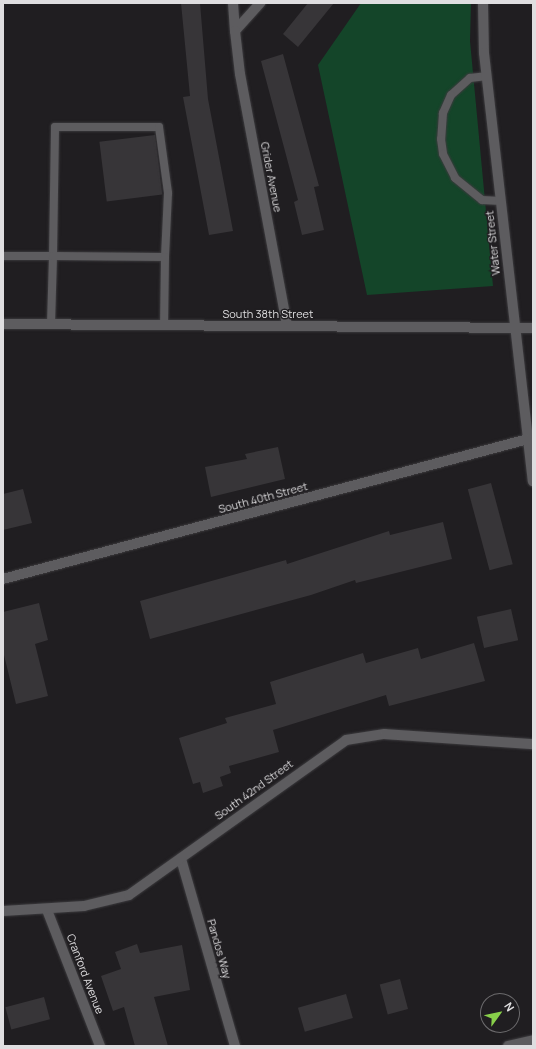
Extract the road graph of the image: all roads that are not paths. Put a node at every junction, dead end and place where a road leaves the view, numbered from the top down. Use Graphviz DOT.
graph roads {
  1 [pos="233,3"];
  2 [pos="260,3"];
  3 [pos="483,3"];
  4 [pos="235,31"];
  5 [pos="487,76"];
  6 [pos="501,202"];
  7 [pos="3,256"];
  8 [pos="53,256"];
  9 [pos="165,257"];
  10 [pos="3,324"];
  11 [pos="51,324"];
  12 [pos="164,325"];
  13 [pos="287,326"];
  14 [pos="515,328"];
  15 [pos="533,328"];
  16 [pos="528,439"];
  17 [pos="533,481"];
  18 [pos="3,579"];
  19 [pos="533,744"];
  20 [pos="181,858"];
  21 [pos="47,910"];
  22 [pos="3,911"];
  23 [pos="533,1040"];
  24 [pos="100,1046"];
  25 [pos="235,1046"];
  26 [pos="508,1046"];
  1 -- 4 [label="street, Grider Avenue"];
  2 -- 4 [label="street"];
  3 -- 5 [label="street, Water Street"];
  4 -- 13 [label="street, Grider Avenue"];
  5 -- 6 [label="street, Water Street"];
  5 -- 6 [label="lane"];
  6 -- 14 [label="street, Water Street"];
  7 -- 8 [label="lane"];
  8 -- 9 [label="lane"];
  8 -- 9 [label="lane"];
  8 -- 11 [label="lane"];
  9 -- 12 [label="lane"];
  10 -- 11 [label="street, South 38th Street"];
  11 -- 12 [label="street, South 38th Street"];
  12 -- 13 [label="street, South 38th Street"];
  13 -- 14 [label="street, South 38th Street"];
  14 -- 15 [label="street, South 38th Street"];
  14 -- 16 [label="street, Water Street"];
  16 -- 17 [label="street, Water Street"];
  16 -- 18 [label="street, South 40th Street"];
  19 -- 20 [label="street, South 42nd Street"];
  20 -- 21 [label="street, South 42nd Street"];
  20 -- 25 [label="street, Pandos Way"];
  21 -- 22 [label="street, South 42nd Street"];
  21 -- 24 [label="street, Cranford Avenue"];
  23 -- 26 [label="street"];
}
